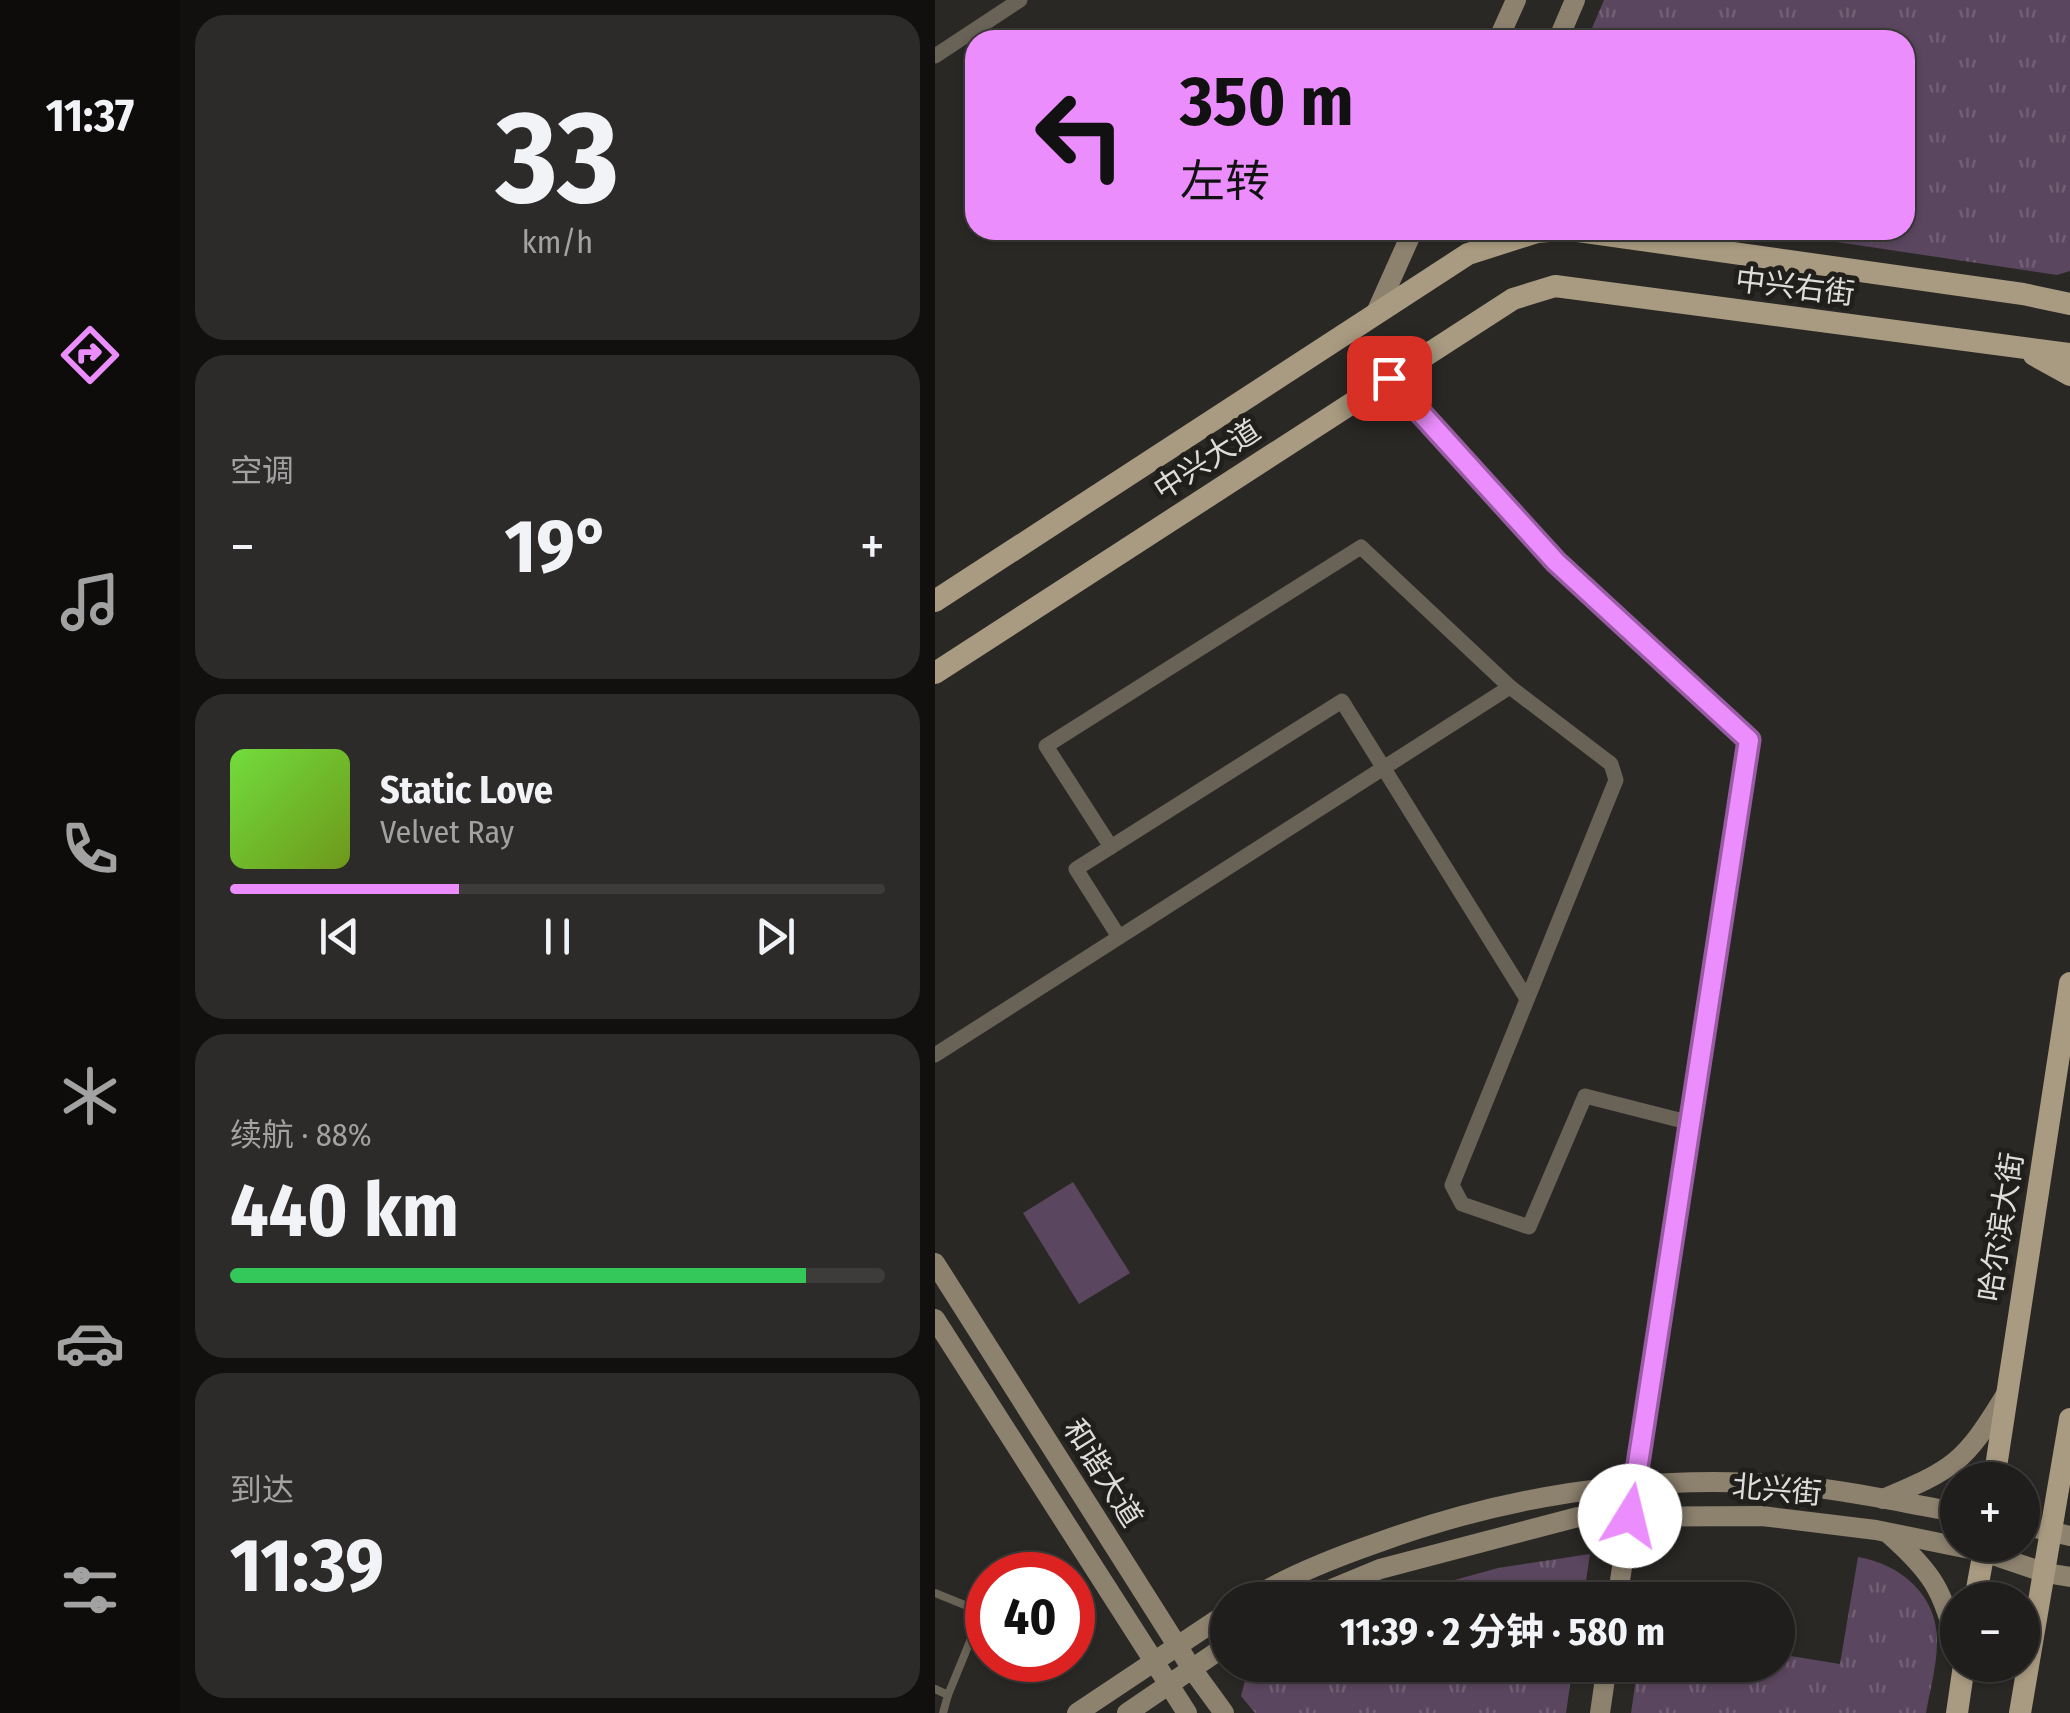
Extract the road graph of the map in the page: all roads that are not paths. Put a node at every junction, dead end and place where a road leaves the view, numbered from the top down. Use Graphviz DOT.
graph roads {
  1 [pos="1019,0"];
  2 [pos="1515,0"];
  3 [pos="1575,0"];
  4 [pos="974,30"];
  5 [pos="1502,30"];
  6 [pos="1562,30"];
  7 [pos="965,36"];
  8 [pos="935,56"];
  9 [pos="1409,240"];
  10 [pos="1512,240"];
  11 [pos="1656,240"];
  12 [pos="2070,286"];
  13 [pos="2023,294"];
  14 [pos="1513,299"];
  15 [pos="2070,304"];
  16 [pos="1375,316"];
  17 [pos="2017,347"];
  18 [pos="2070,354"];
  19 [pos="2070,376"];
  20 [pos="1389,378"];
  21 [pos="935,600"];
  22 [pos="935,673"];
  23 [pos="1510,687"];
  24 [pos="1384,767"];
  25 [pos="1111,847"];
  26 [pos="1119,937"];
  27 [pos="2070,983"];
  28 [pos="1527,999"];
  29 [pos="935,1055"];
  30 [pos="1691,1123"];
  31 [pos="935,1263"];
  32 [pos="935,1319"];
  33 [pos="2005,1395"];
  34 [pos="2070,1419"];
  35 [pos="1996,1462"];
  36 [pos="1634,1486"];
  37 [pos="1883,1499"];
  38 [pos="1940,1509"];
  39 [pos="1630,1516"];
  40 [pos="1887,1533"];
  41 [pos="2061,1534"];
  42 [pos="1940,1541"];
  43 [pos="2019,1562"];
  44 [pos="2046,1573"];
  45 [pos="2070,1577"];
  46 [pos="1285,1582"];
  47 [pos="1349,1582"];
  48 [pos="1620,1582"];
  49 [pos="1940,1591"];
  50 [pos="935,1593"];
  51 [pos="1210,1625"];
  52 [pos="1177,1645"];
  53 [pos="1210,1656"];
  54 [pos="1153,1662"];
  55 [pos="1192,1668"];
  56 [pos="1605,1682"];
  57 [pos="1961,1682"];
  58 [pos="1168,1686"];
  59 [pos="935,1689"];
  60 [pos="949,1695"];
  61 [pos="943,1713"];
  62 [pos="1077,1713"];
  63 [pos="1127,1713"];
  64 [pos="1187,1713"];
  65 [pos="1223,1713"];
  66 [pos="1600,1713"];
  67 [pos="1957,1713"];
  68 [pos="2020,1713"];
  1 -- 4 [label="street"];
  2 -- 5 [label="main road"];
  3 -- 6 [label="main road"];
  7 -- 8 [label="street"];
  9 -- 16 [label="main road"];
  10 -- 16 [label="main road, 中兴大道"];
  11 -- 13 [label="main road, 中兴右街"];
  12 -- 13 [label="main road"];
  13 -- 15 [label="main road, 中兴右街"];
  14 -- 17 [label="main road, 中兴右街"];
  14 -- 20 [label="main road, 中兴大道"];
  16 -- 21 [label="main road, 中兴大道"];
  17 -- 18 [label="main road, 中兴右街"];
  17 -- 19 [label="main road"];
  20 -- 22 [label="main road, 中兴大道"];
  20 -- 30 [label="main road"];
  23 -- 24 [label="street"];
  23 -- 25 [label="street"];
  23 -- 28 [label="street"];
  24 -- 25 [label="street"];
  24 -- 26 [label="street"];
  24 -- 28 [label="street"];
  25 -- 26 [label="street"];
  26 -- 29 [label="street"];
  27 -- 33 [label="main road, 哈尔滨大街"];
  28 -- 30 [label="street"];
  30 -- 36 [label="main road"];
  31 -- 52 [label="main road, 和谐大道"];
  32 -- 54 [label="main road, 和谐大道"];
  33 -- 35 [label="main road, 哈尔滨大街"];
  33 -- 37 [label="main road"];
  34 -- 41 [label="main road"];
  36 -- 37 [label="main road, 北兴街"];
  36 -- 39 [label="main road"];
  36 -- 46 [label="main road, 北兴街"];
  37 -- 38 [label="main road, 北兴街"];
  39 -- 40 [label="main road, 北兴街"];
  39 -- 47 [label="main road, 北兴街"];
  39 -- 48 [label="main road"];
  40 -- 42 [label="main road, 北兴街"];
  40 -- 49 [label="main road"];
  41 -- 44 [label="main road"];
  43 -- 44 [label="main road, 北兴街"];
  44 -- 45 [label="main road, 北兴街"];
  44 -- 68 [label="main road"];
  50 -- 60 [label="lane"];
  51 -- 52 [label="main road"];
  52 -- 54 [label="main road"];
  52 -- 55 [label="main road, 和谐大道"];
  53 -- 55 [label="main road"];
  54 -- 58 [label="main road, 和谐大道"];
  54 -- 62 [label="main road"];
  55 -- 58 [label="main road"];
  55 -- 65 [label="main road, 和谐大道"];
  56 -- 66 [label="main road"];
  57 -- 67 [label="main road"];
  58 -- 63 [label="main road"];
  58 -- 64 [label="main road, 和谐大道"];
  59 -- 60 [label="lane"];
  60 -- 61 [label="lane"];
}
